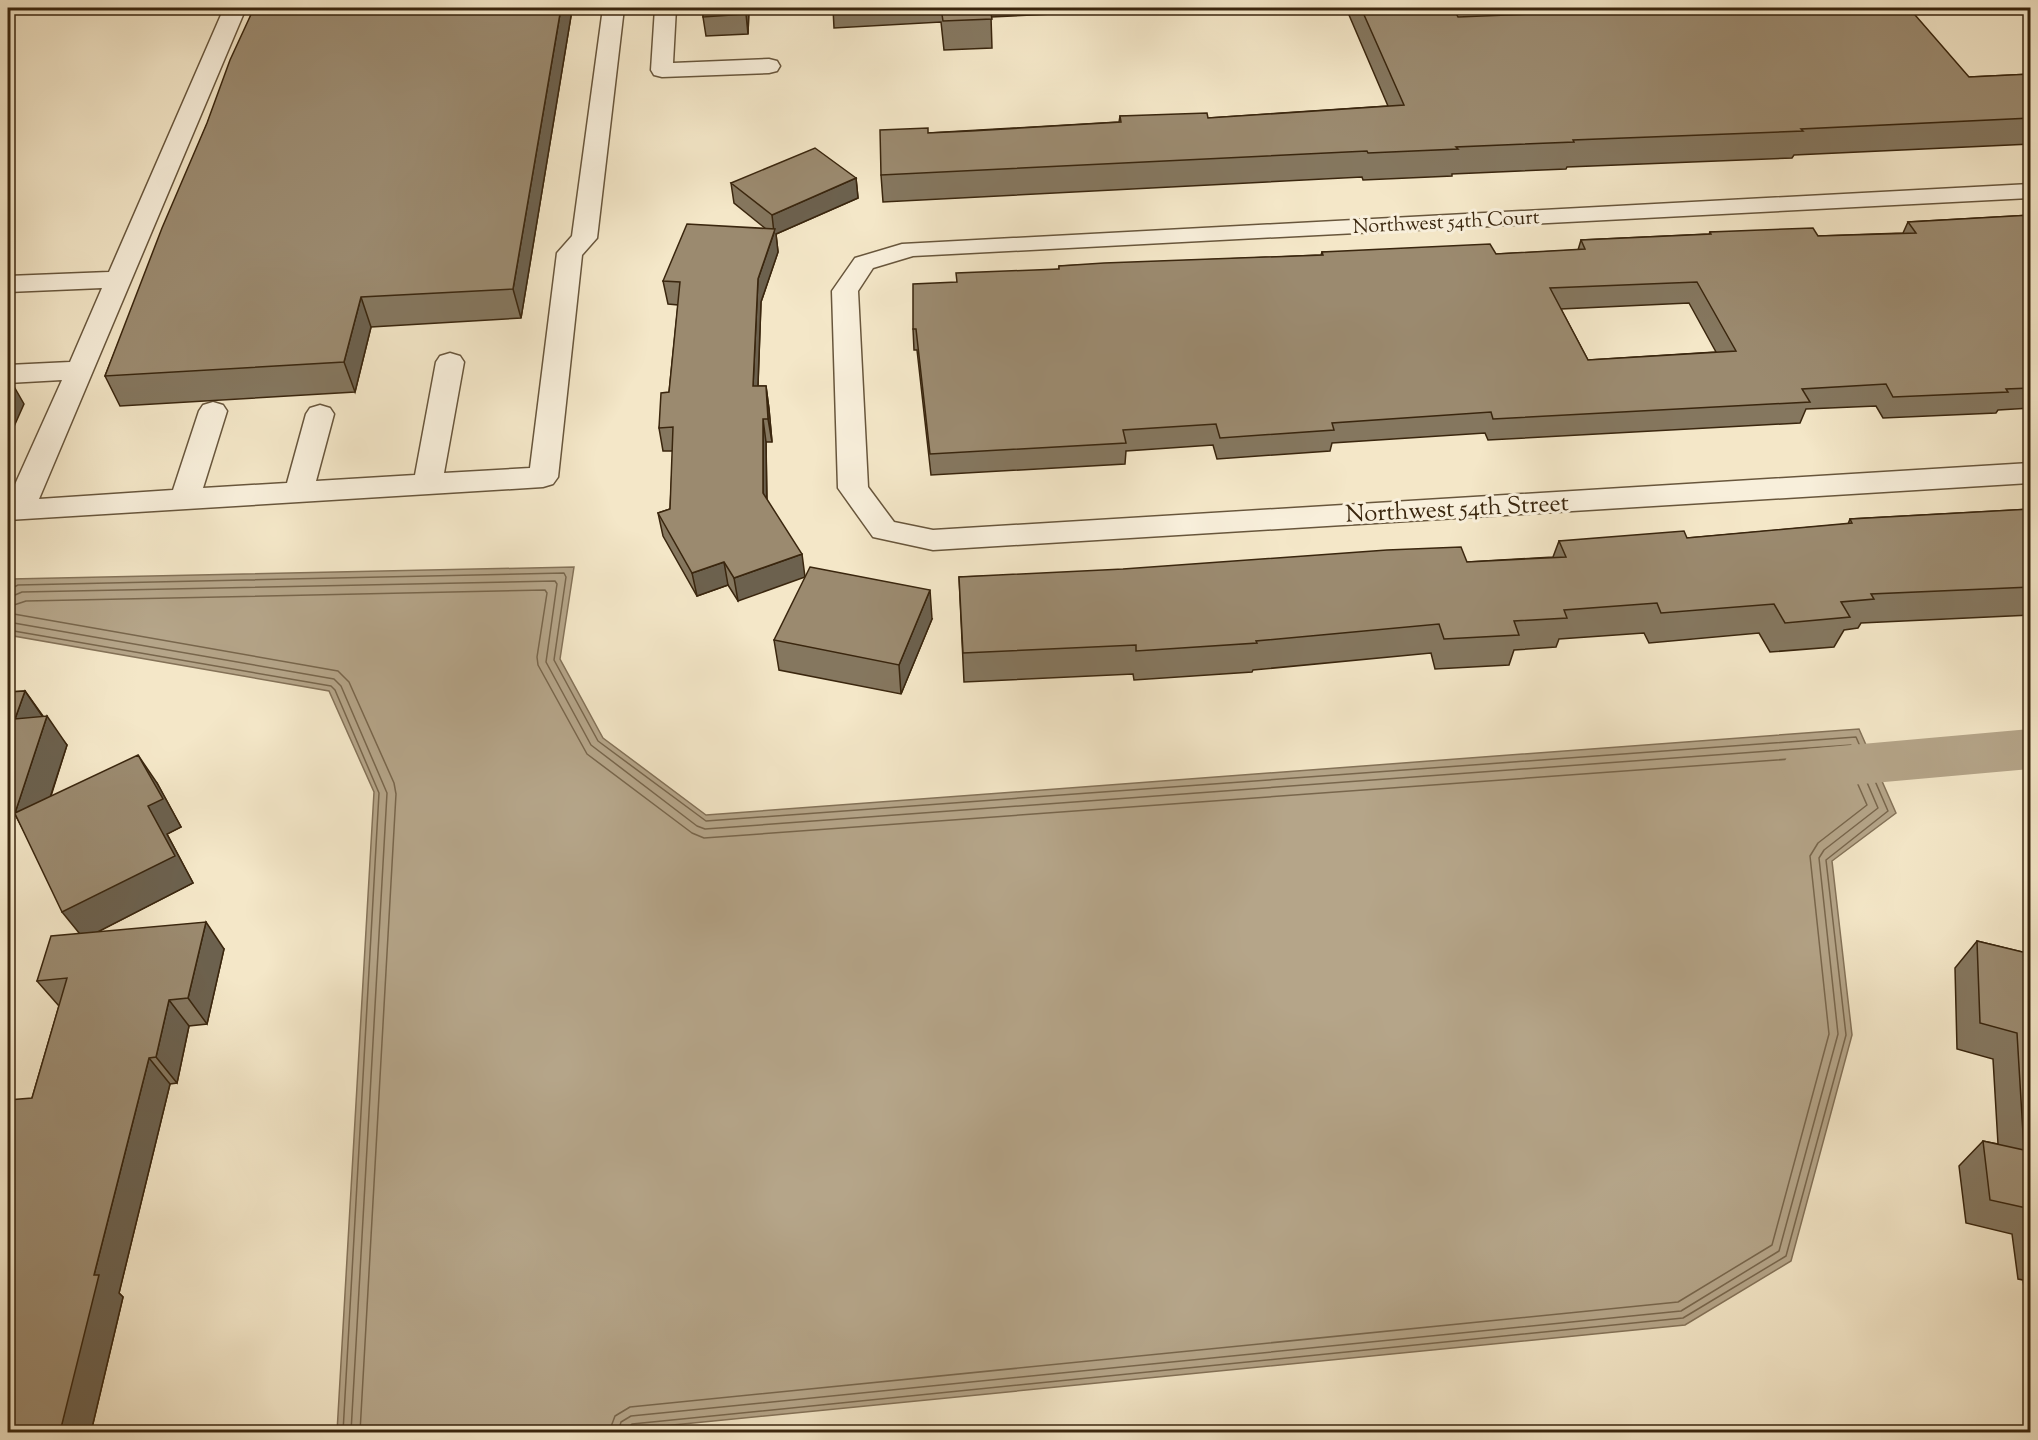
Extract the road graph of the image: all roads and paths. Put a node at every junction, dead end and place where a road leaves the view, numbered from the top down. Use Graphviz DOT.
graph roads {
  1 [pos="235,8"];
  2 [pos="614,8"];
  3 [pos="665,8"];
  4 [pos="769,66"];
  5 [pos="2031,191"];
  6 [pos="120,279"];
  7 [pos="8,284"];
  8 [pos="450,362"];
  9 [pos="81,370"];
  10 [pos="8,374"];
  11 [pos="213,411"];
  12 [pos="320,414"];
  13 [pos="2031,473"];
  14 [pos="428,484"];
  15 [pos="298,492"];
  16 [pos="185,499"];
  17 [pos="13,510"];
  18 [pos="884,530"];
  1 -- 6 [label="street"];
  2 -- 14 [label="street"];
  3 -- 4 [label="street"];
  5 -- 18 [label="street, Northwest 54th Court"];
  6 -- 7 [label="street"];
  6 -- 9 [label="street"];
  8 -- 14 [label="street"];
  9 -- 10 [label="street"];
  9 -- 17 [label="street"];
  11 -- 16 [label="street"];
  12 -- 15 [label="street"];
  13 -- 18 [label="street, Northwest 54th Street"];
  14 -- 15 [label="street"];
  15 -- 16 [label="street"];
  16 -- 17 [label="street"];
}
